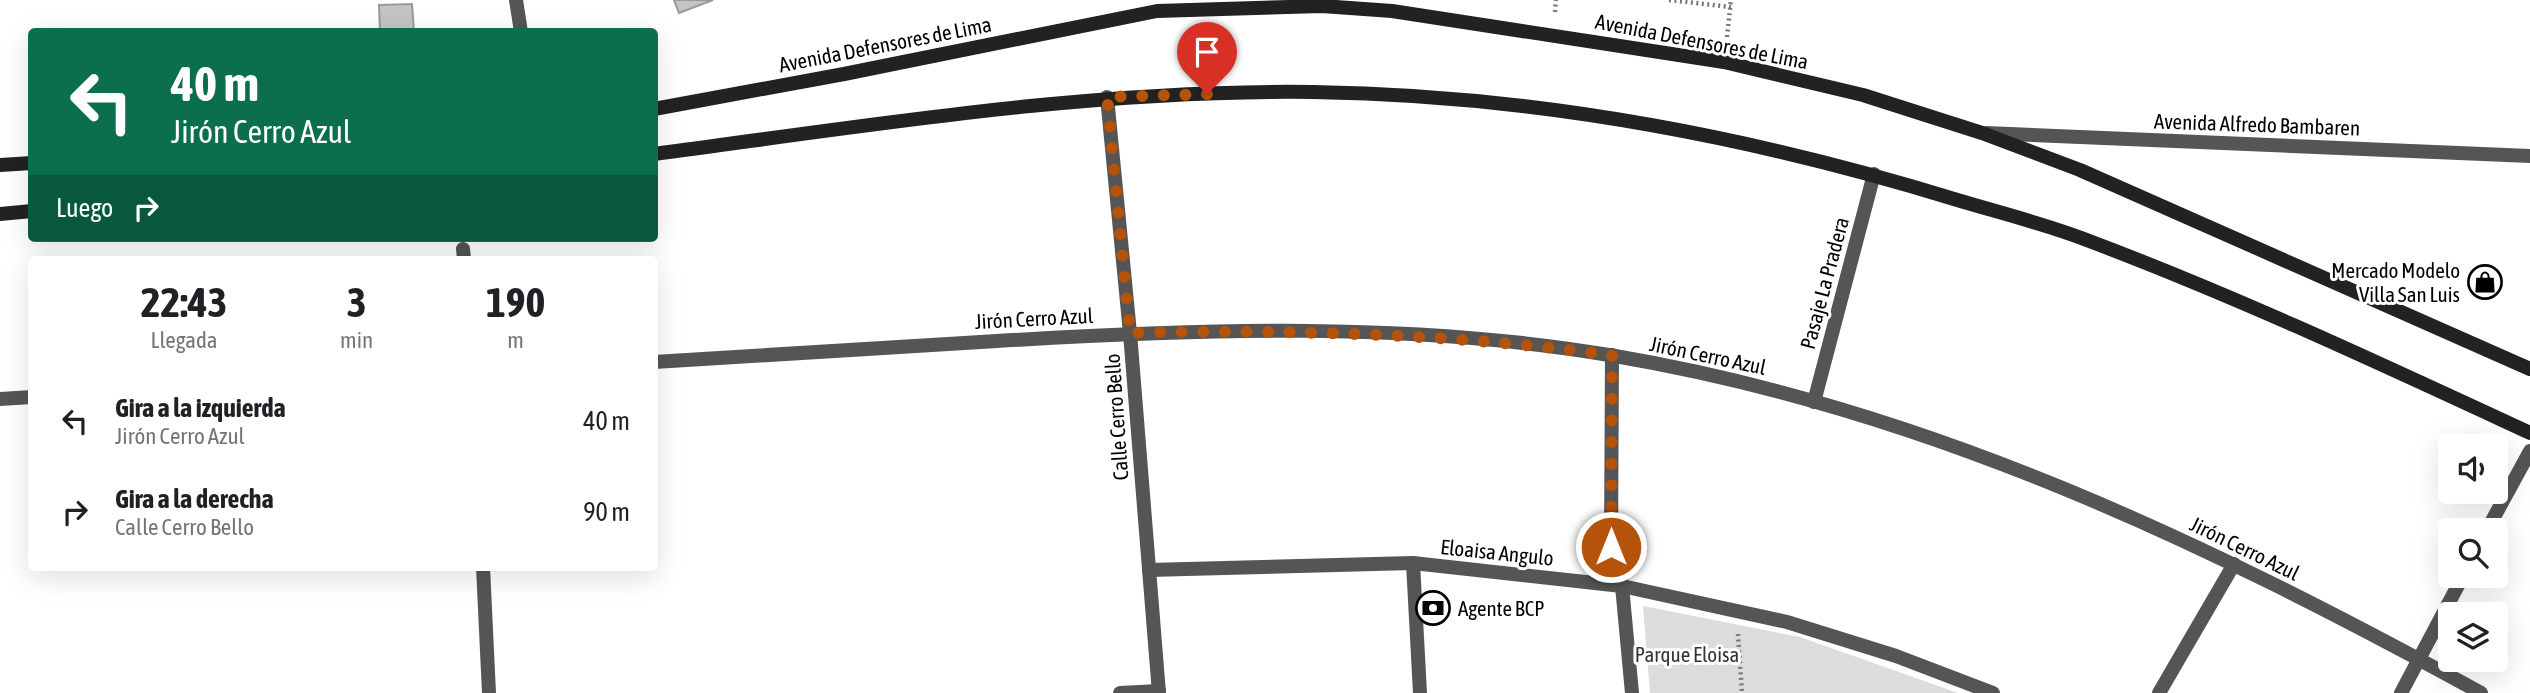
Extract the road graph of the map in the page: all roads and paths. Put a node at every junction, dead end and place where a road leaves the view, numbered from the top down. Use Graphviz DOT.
graph roads {
  1 [pos="516,0"];
  2 [pos="1669,0"];
  3 [pos="1731,0"];
  4 [pos="1731,7"];
  5 [pos="520,28"];
  6 [pos="1724,62"];
  7 [pos="1107,97"];
  8 [pos="658,108"];
  9 [pos="1982,133"];
  10 [pos="658,154"];
  11 [pos="2530,156"];
  12 [pos="28,163"];
  13 [pos="0,165"];
  14 [pos="1874,174"];
  15 [pos="28,211"];
  16 [pos="0,214"];
  17 [pos="1130,333"];
  18 [pos="1612,355"];
  19 [pos="658,362"];
  20 [pos="2530,369"];
  21 [pos="28,397"];
  22 [pos="0,399"];
  23 [pos="1814,402"];
  24 [pos="2530,433"];
  25 [pos="2530,451"];
  26 [pos="2494,518"];
  27 [pos="1413,563"];
  28 [pos="2234,564"];
  29 [pos="1149,570"];
  30 [pos="483,571"];
  31 [pos="1622,586"];
  32 [pos="2456,588"];
  33 [pos="1737,611"];
  34 [pos="2418,659"];
  35 [pos="1159,692"];
  36 [pos="489,693"];
  37 [pos="1121,693"];
  38 [pos="1419,693"];
  39 [pos="1632,693"];
  40 [pos="1742,693"];
  41 [pos="1993,693"];
  42 [pos="2159,693"];
  43 [pos="2402,693"];
  44 [pos="2481,693"];
  1 -- 5 [label="street"];
  2 -- 4 [label="path"];
  3 -- 4 [label="path"];
  4 -- 6 [label="path"];
  6 -- 8 [label="main road, Avenida Defensores de Lima"];
  6 -- 9 [label="main road, Avenida Defensores de Lima"];
  7 -- 10 [label="main road"];
  7 -- 14 [label="main road"];
  7 -- 17 [label="street, Calle Cerro Bello"];
  9 -- 11 [label="street, Avenida Alfredo Bambaren"];
  9 -- 20 [label="main road, Avenida Defensores de Lima"];
  12 -- 13 [label="main road"];
  14 -- 23 [label="street, Pasaje La Pradera"];
  14 -- 24 [label="main road"];
  15 -- 16 [label="main road"];
  17 -- 18 [label="street, Jirón Cerro Azul"];
  17 -- 19 [label="street, Jirón Cerro Azul"];
  17 -- 29 [label="street, Calle Cerro Bello"];
  18 -- 23 [label="street, Jirón Cerro Azul"];
  18 -- 31 [label="street"];
  21 -- 22 [label="street"];
  23 -- 28 [label="street, Jirón Cerro Azul"];
  25 -- 26 [label="street"];
  27 -- 29 [label="street, Eloaisa Angulo"];
  27 -- 31 [label="street, Eloaisa Angulo"];
  27 -- 38 [label="street"];
  28 -- 34 [label="street, Jirón Cerro Azul"];
  28 -- 42 [label="street"];
  29 -- 35 [label="street, Calle Cerro Bello"];
  30 -- 36 [label="street"];
  31 -- 33 [label="street, Eloaisa Angulo"];
  31 -- 39 [label="street"];
  32 -- 34 [label="street"];
  33 -- 40 [label="path"];
  33 -- 41 [label="street, Eloaisa Angulo"];
  34 -- 43 [label="street"];
  34 -- 44 [label="street, Jirón Cerro Azul"];
  35 -- 37 [label="street"];
}
